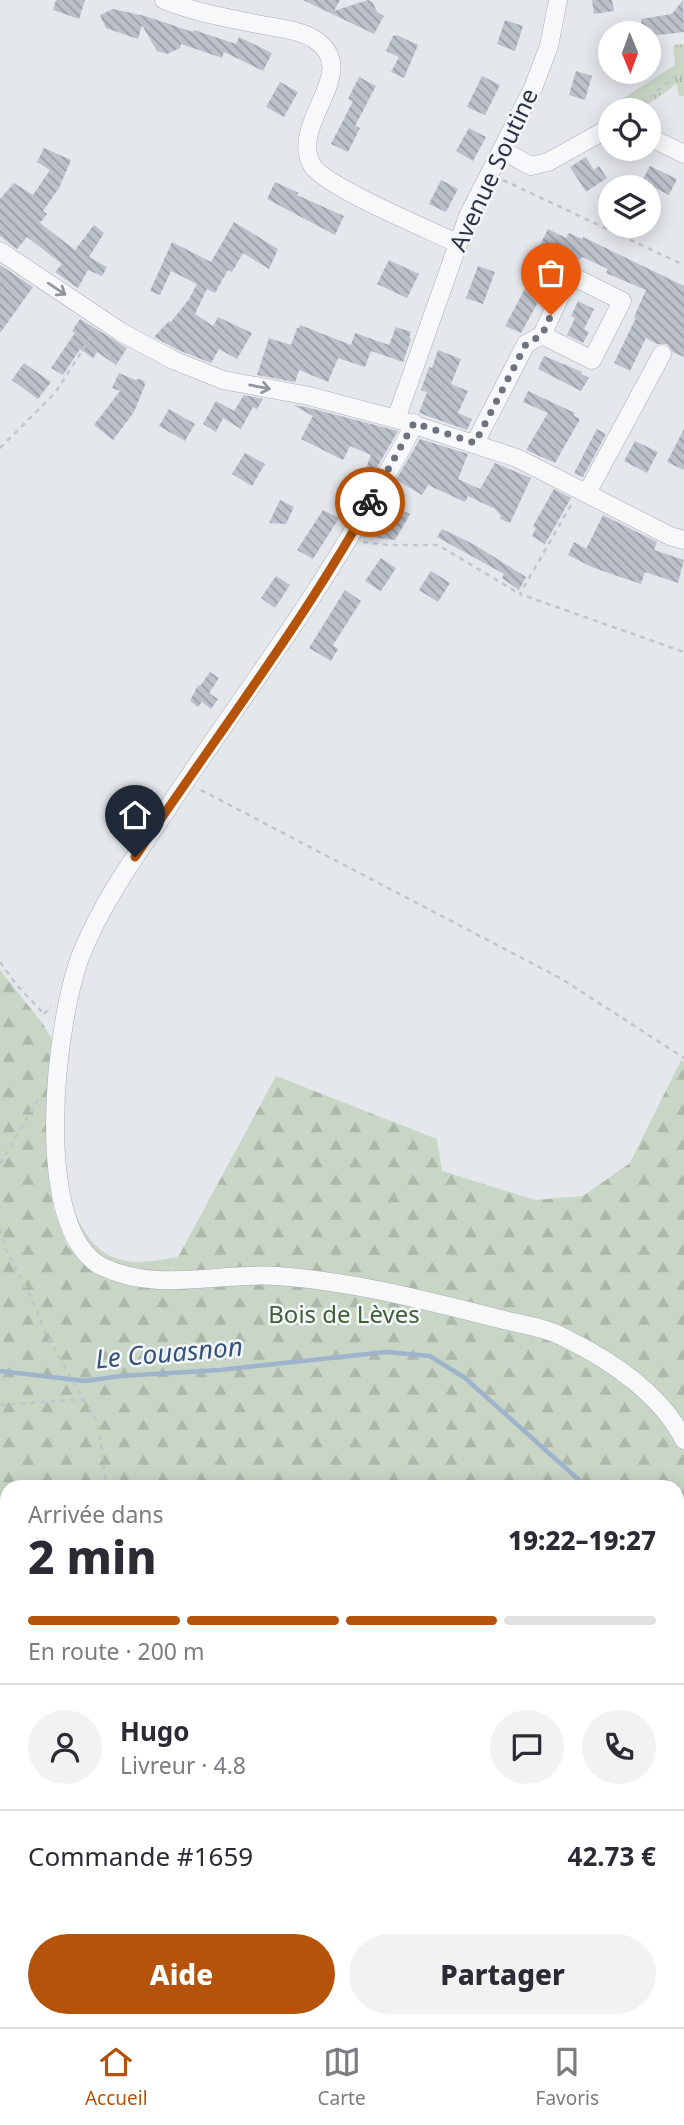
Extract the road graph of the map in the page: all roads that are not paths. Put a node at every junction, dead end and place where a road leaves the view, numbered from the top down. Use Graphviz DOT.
graph roads {
  1 [pos="164,0"];
  2 [pos="558,0"];
  3 [pos="598,134"];
  4 [pos="661,143"];
  5 [pos="502,150"];
  6 [pos="684,154"];
  7 [pos="457,243"];
  8 [pos="0,251"];
  9 [pos="542,335"];
  10 [pos="662,354"];
  11 [pos="405,421"];
  12 [pos="475,443"];
  13 [pos="584,491"];
  14 [pos="684,540"];
  15 [pos="684,1440"];
  1 -- 7 [label="street"];
  2 -- 5 [label="street, Avenue Soutine"];
  3 -- 5 [label="street"];
  4 -- 6 [label="street"];
  5 -- 7 [label="street, Avenue Soutine"];
  7 -- 11 [label="street, Avenue Soutine"];
  8 -- 11 [label="street, one-way"];
  9 -- 9 [label="street"];
  9 -- 12 [label="street"];
  10 -- 13 [label="street"];
  11 -- 12 [label="street"];
  11 -- 15 [label="street, Avenue Soutine"];
  12 -- 13 [label="street"];
  13 -- 14 [label="street"];
}
